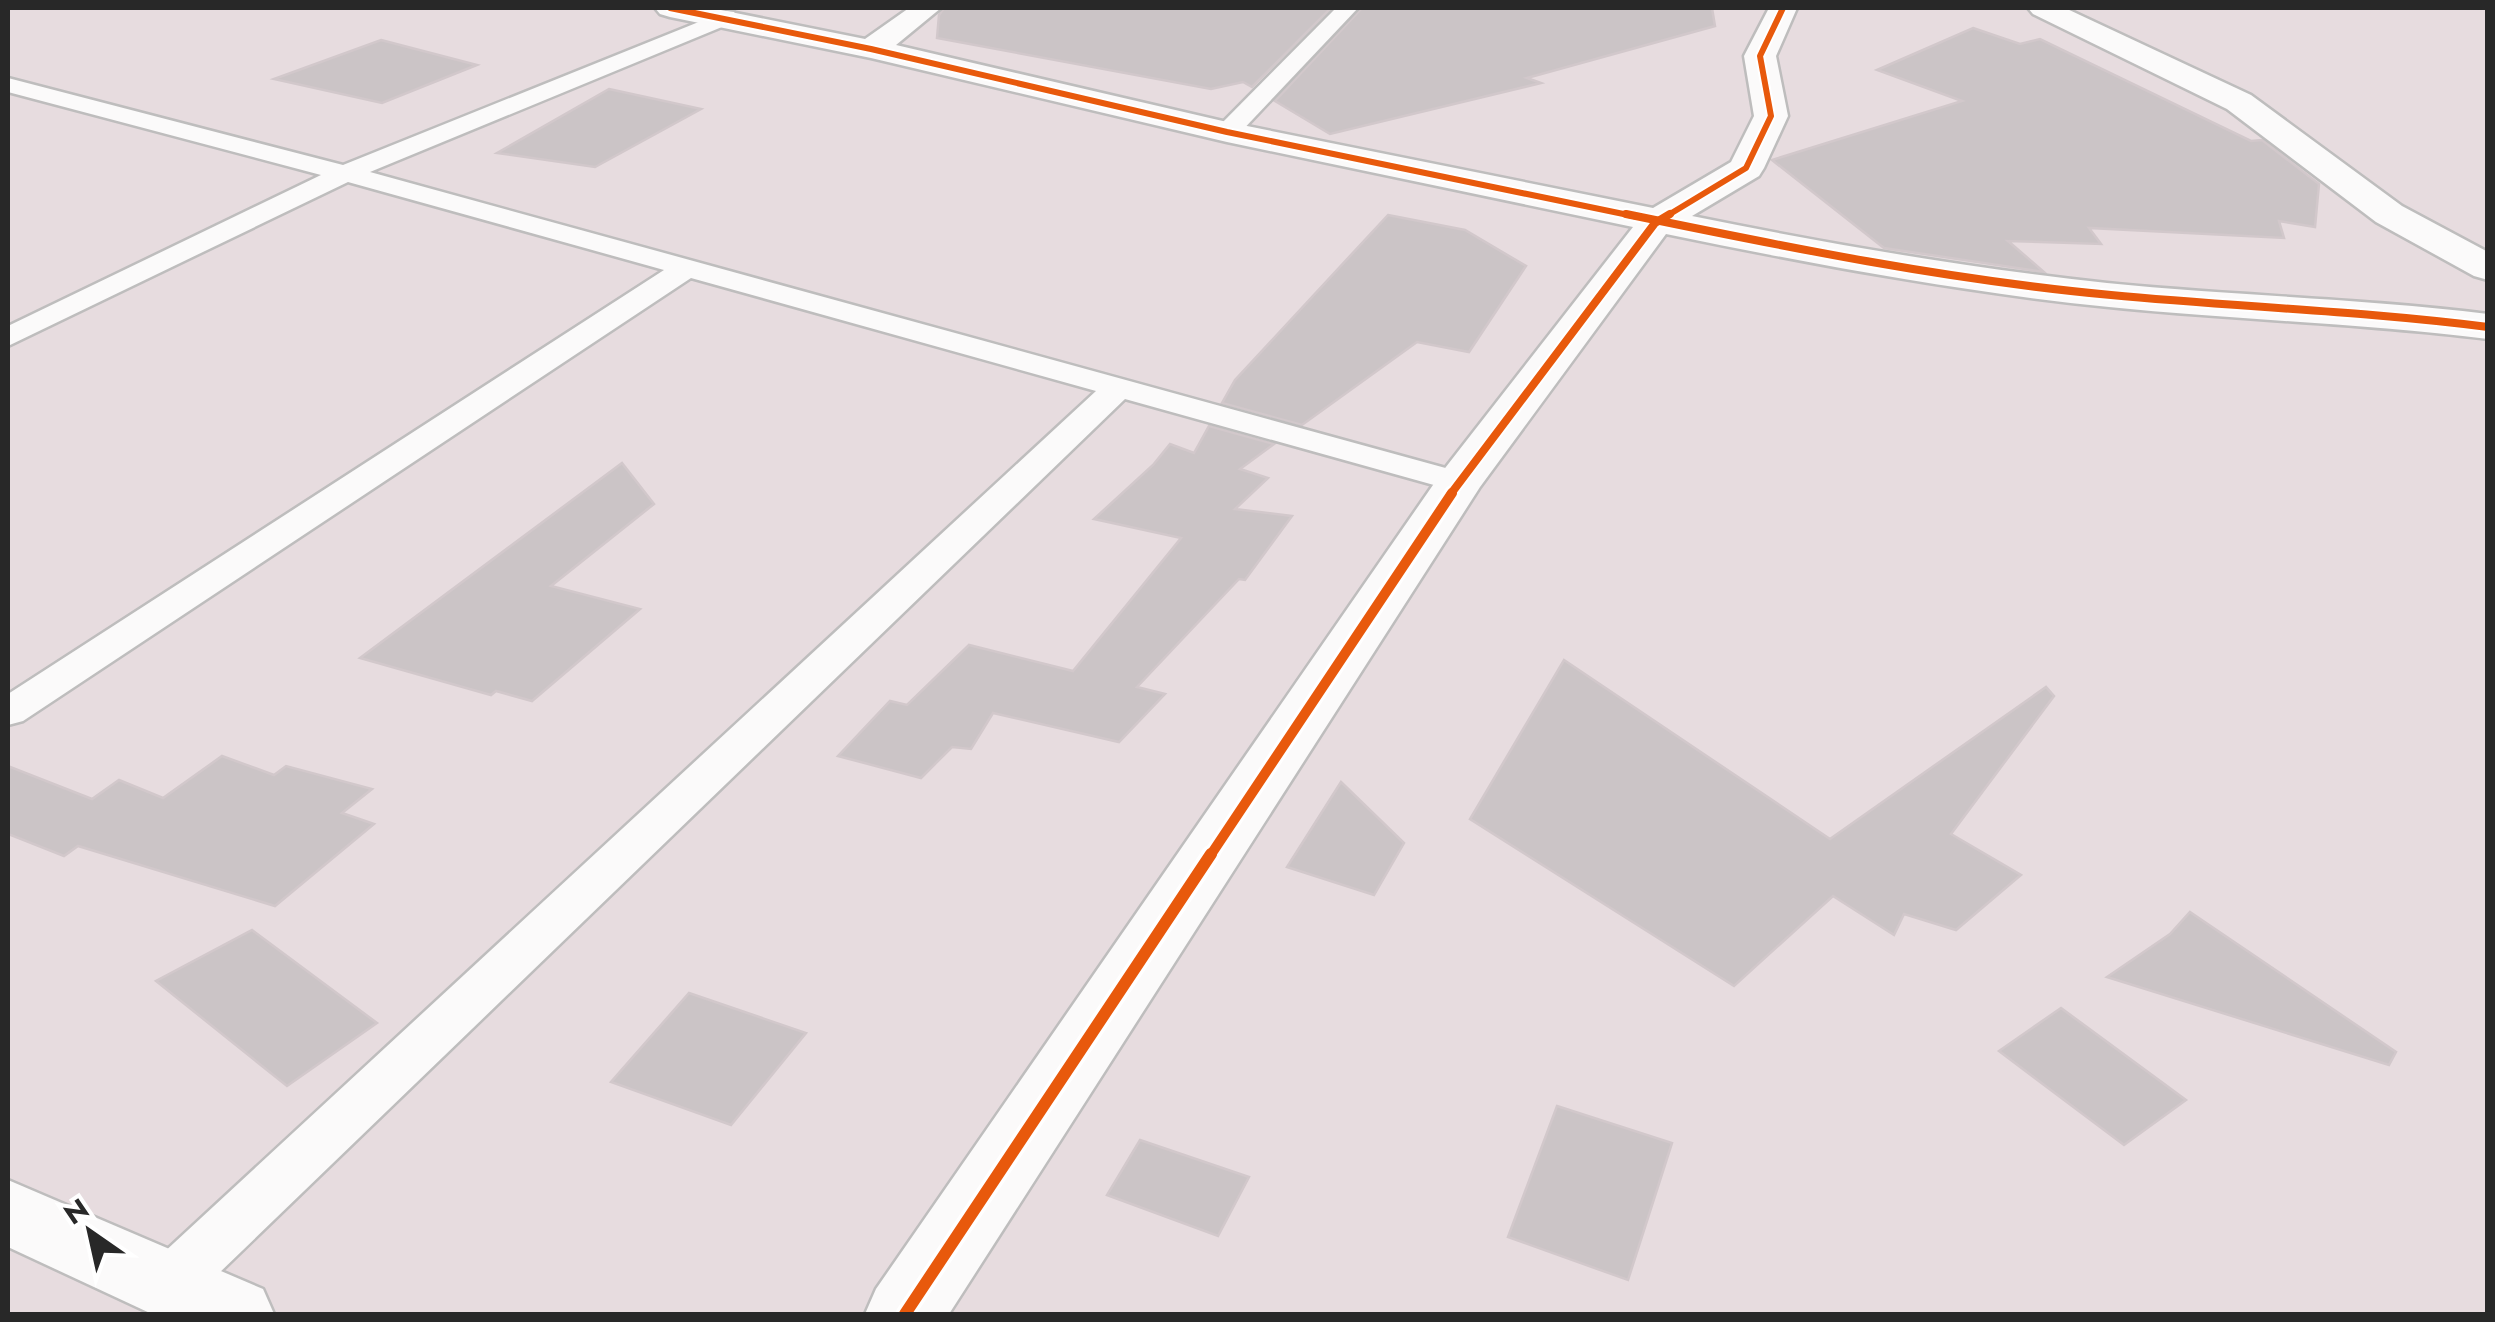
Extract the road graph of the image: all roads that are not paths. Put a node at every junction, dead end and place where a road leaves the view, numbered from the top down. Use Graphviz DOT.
graph roads {
  1 [pos="670,8"];
  2 [pos="927,8"];
  3 [pos="1347,8"];
  4 [pos="1782,8"];
  5 [pos="2043,8"];
  6 [pos="726,17"];
  7 [pos="870,49"];
  8 [pos="8,85"];
  9 [pos="1227,132"];
  10 [pos="345,173"];
  11 [pos="1654,223"];
  12 [pos="2488,268"];
  13 [pos="685,269"];
  14 [pos="2488,327"];
  15 [pos="8,337"];
  16 [pos="1118,388"];
  17 [pos="1459,482"];
  18 [pos="8,712"];
  19 [pos="8,1212"];
  20 [pos="201,1300"];
  21 [pos="905,1314"];
  1 -- 6 [label="street"];
  2 -- 7 [label="street"];
  3 -- 9 [label="lane"];
  4 -- 11 [label="street"];
  5 -- 12 [label="street"];
  6 -- 7 [label="street"];
  6 -- 10 [label="lane"];
  7 -- 9 [label="street"];
  8 -- 10 [label="lane"];
  9 -- 11 [label="street"];
  10 -- 13 [label="lane"];
  10 -- 15 [label="lane"];
  11 -- 14 [label="street"];
  11 -- 17 [label="street"];
  13 -- 16 [label="lane"];
  13 -- 18 [label="lane"];
  16 -- 17 [label="lane"];
  16 -- 20 [label="lane"];
  17 -- 21 [label="street"];
  19 -- 20 [label="street"];
}
